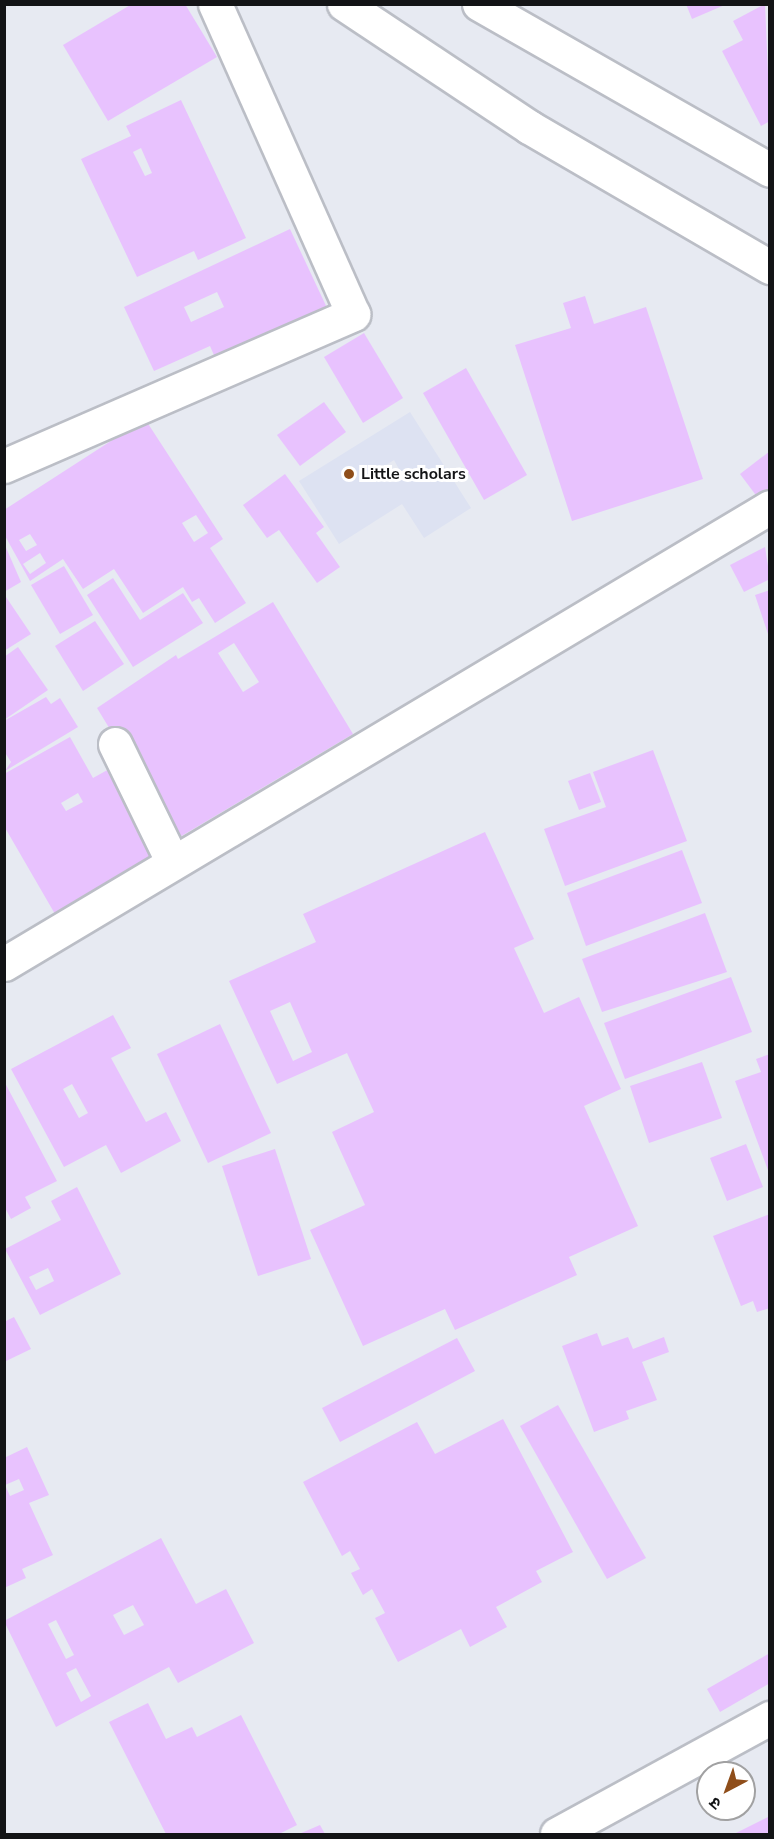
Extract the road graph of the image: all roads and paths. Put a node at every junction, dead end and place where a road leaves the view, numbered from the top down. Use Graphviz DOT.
graph roads {
  1 [pos="215,4"];
  2 [pos="344,4"];
  3 [pos="479,4"];
  4 [pos="770,170"];
  5 [pos="770,267"];
  6 [pos="4,466"];
  7 [pos="770,507"];
  8 [pos="115,744"];
  9 [pos="173,863"];
  10 [pos="4,963"];
  11 [pos="770,1718"];
  12 [pos="557,1834"];
  1 -- 6 [label="street"];
  2 -- 5 [label="street"];
  3 -- 4 [label="street"];
  7 -- 9 [label="street"];
  8 -- 9 [label="street"];
  9 -- 10 [label="street"];
  11 -- 12 [label="street"];
}
